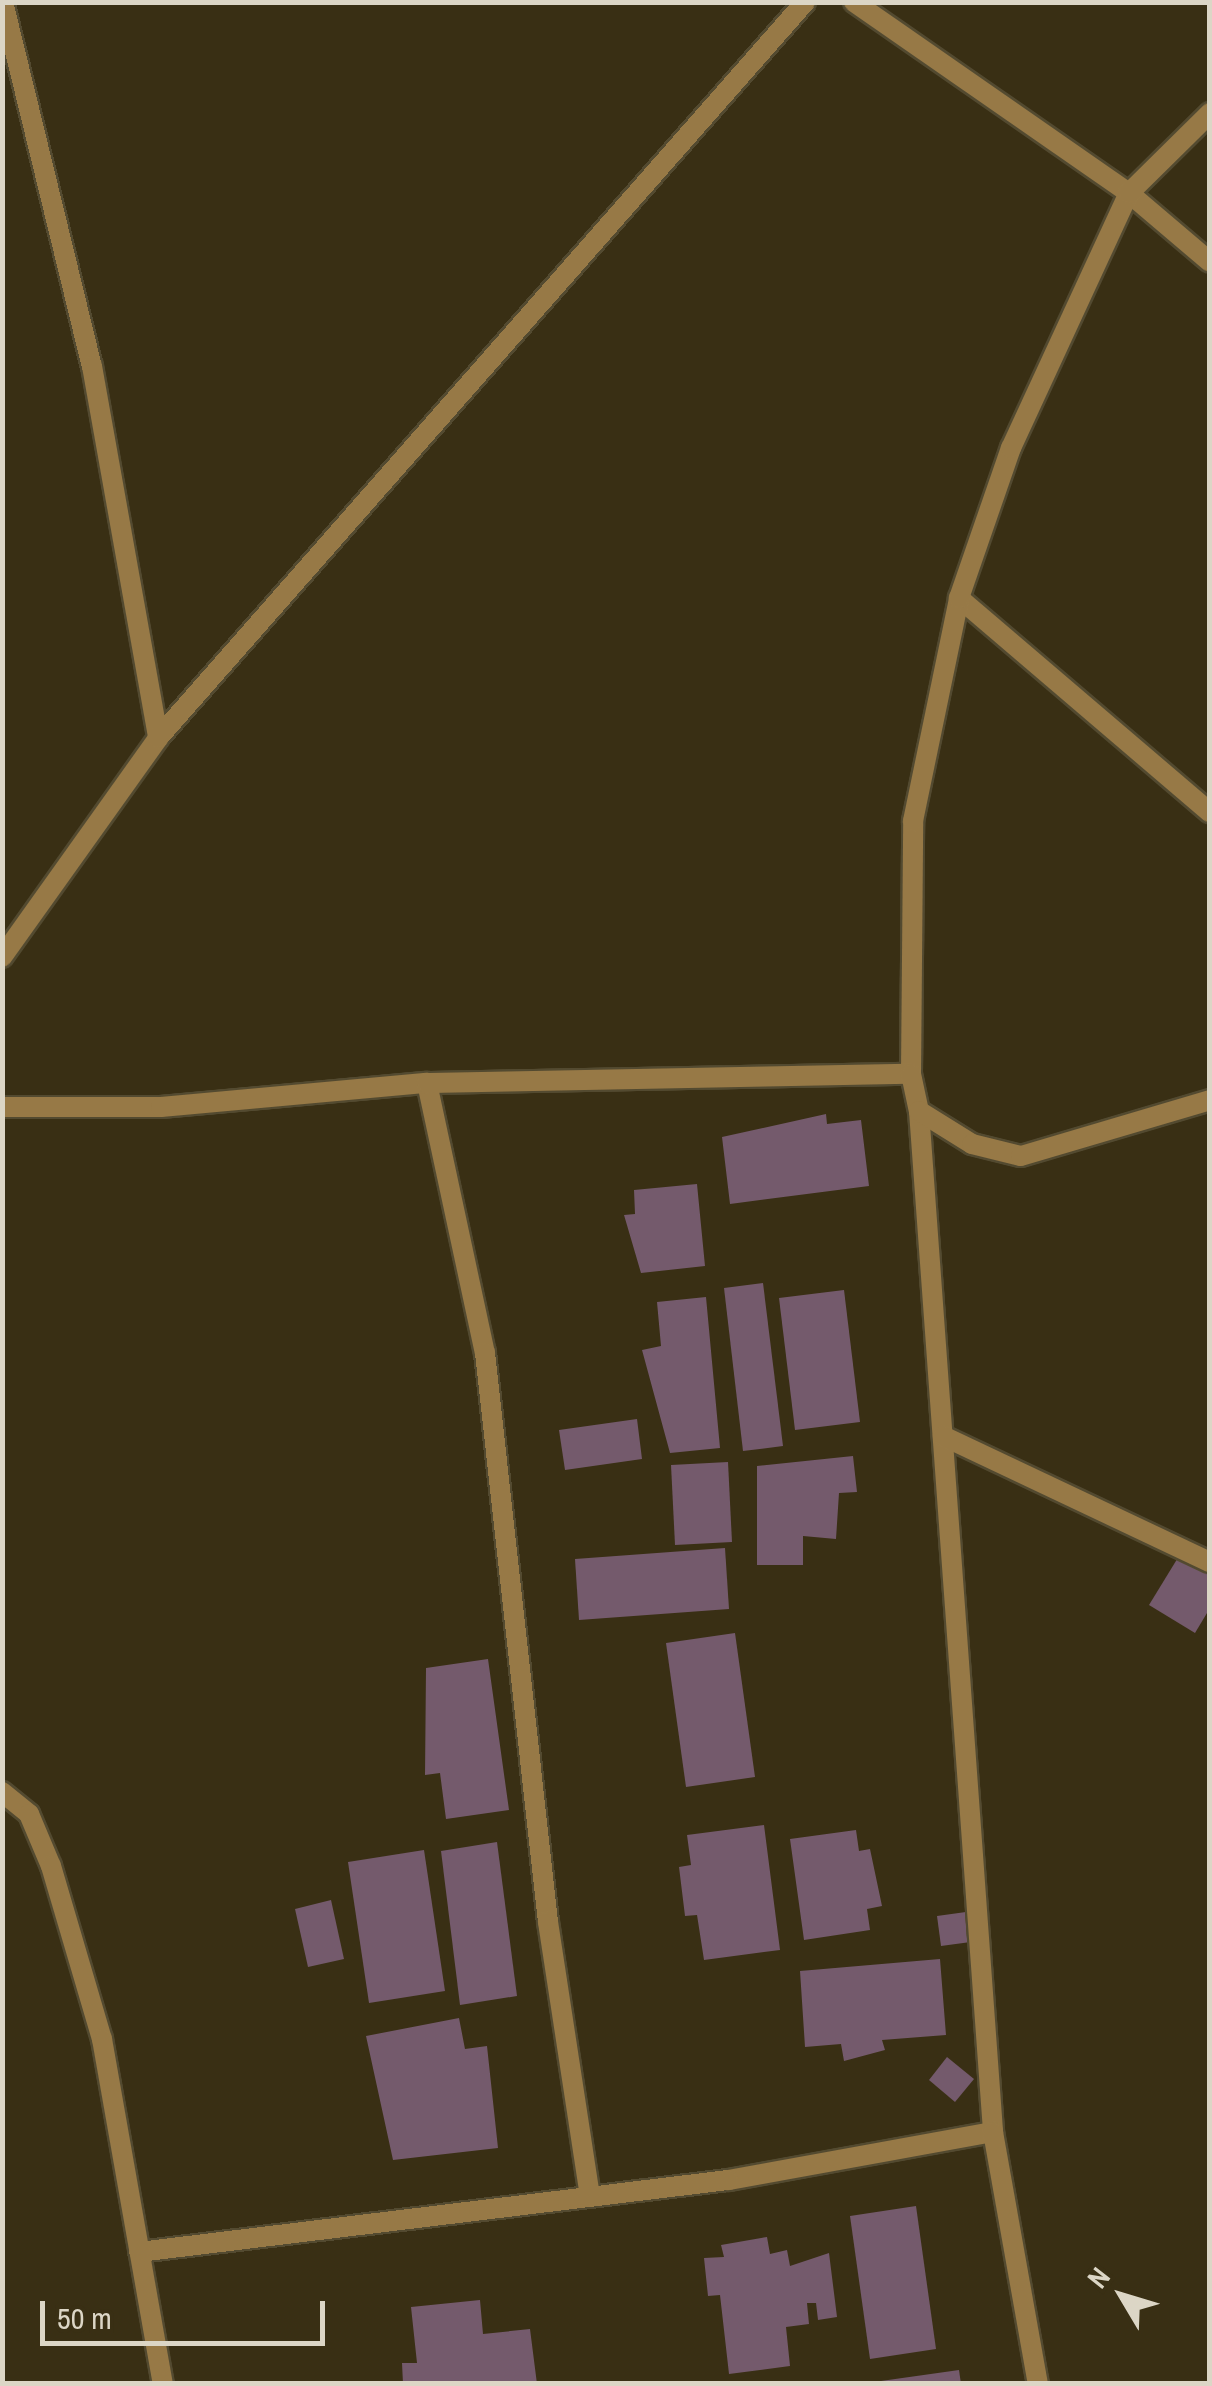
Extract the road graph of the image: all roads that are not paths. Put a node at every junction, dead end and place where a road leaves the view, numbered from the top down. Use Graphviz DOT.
graph roads {
  1 [pos="3,2"];
  2 [pos="805,2"];
  3 [pos="854,2"];
  4 [pos="1210,113"];
  5 [pos="1129,193"];
  6 [pos="1210,262"];
  7 [pos="960,598"];
  8 [pos="158,738"];
  9 [pos="1210,812"];
  10 [pos="2,957"];
  11 [pos="911,1074"];
  12 [pos="428,1083"];
  13 [pos="1210,1100"];
  14 [pos="2,1107"];
  15 [pos="918,1111"];
  16 [pos="942,1436"];
  17 [pos="1210,1562"];
  18 [pos="2,1792"];
  19 [pos="993,2132"];
  20 [pos="590,2196"];
  21 [pos="139,2252"];
  22 [pos="163,2384"];
  23 [pos="1038,2384"];
  1 -- 8 [label="street"];
  2 -- 8 [label="street"];
  3 -- 5 [label="street"];
  4 -- 5 [label="street"];
  5 -- 6 [label="street"];
  5 -- 7 [label="street"];
  7 -- 9 [label="street"];
  7 -- 11 [label="street"];
  8 -- 10 [label="street"];
  11 -- 12 [label="street"];
  11 -- 15 [label="street"];
  12 -- 14 [label="street"];
  12 -- 20 [label="street"];
  13 -- 15 [label="street"];
  15 -- 16 [label="street"];
  16 -- 17 [label="street"];
  16 -- 19 [label="street"];
  18 -- 21 [label="street"];
  19 -- 20 [label="street"];
  19 -- 23 [label="street"];
  20 -- 21 [label="street"];
  21 -- 22 [label="street"];
}
